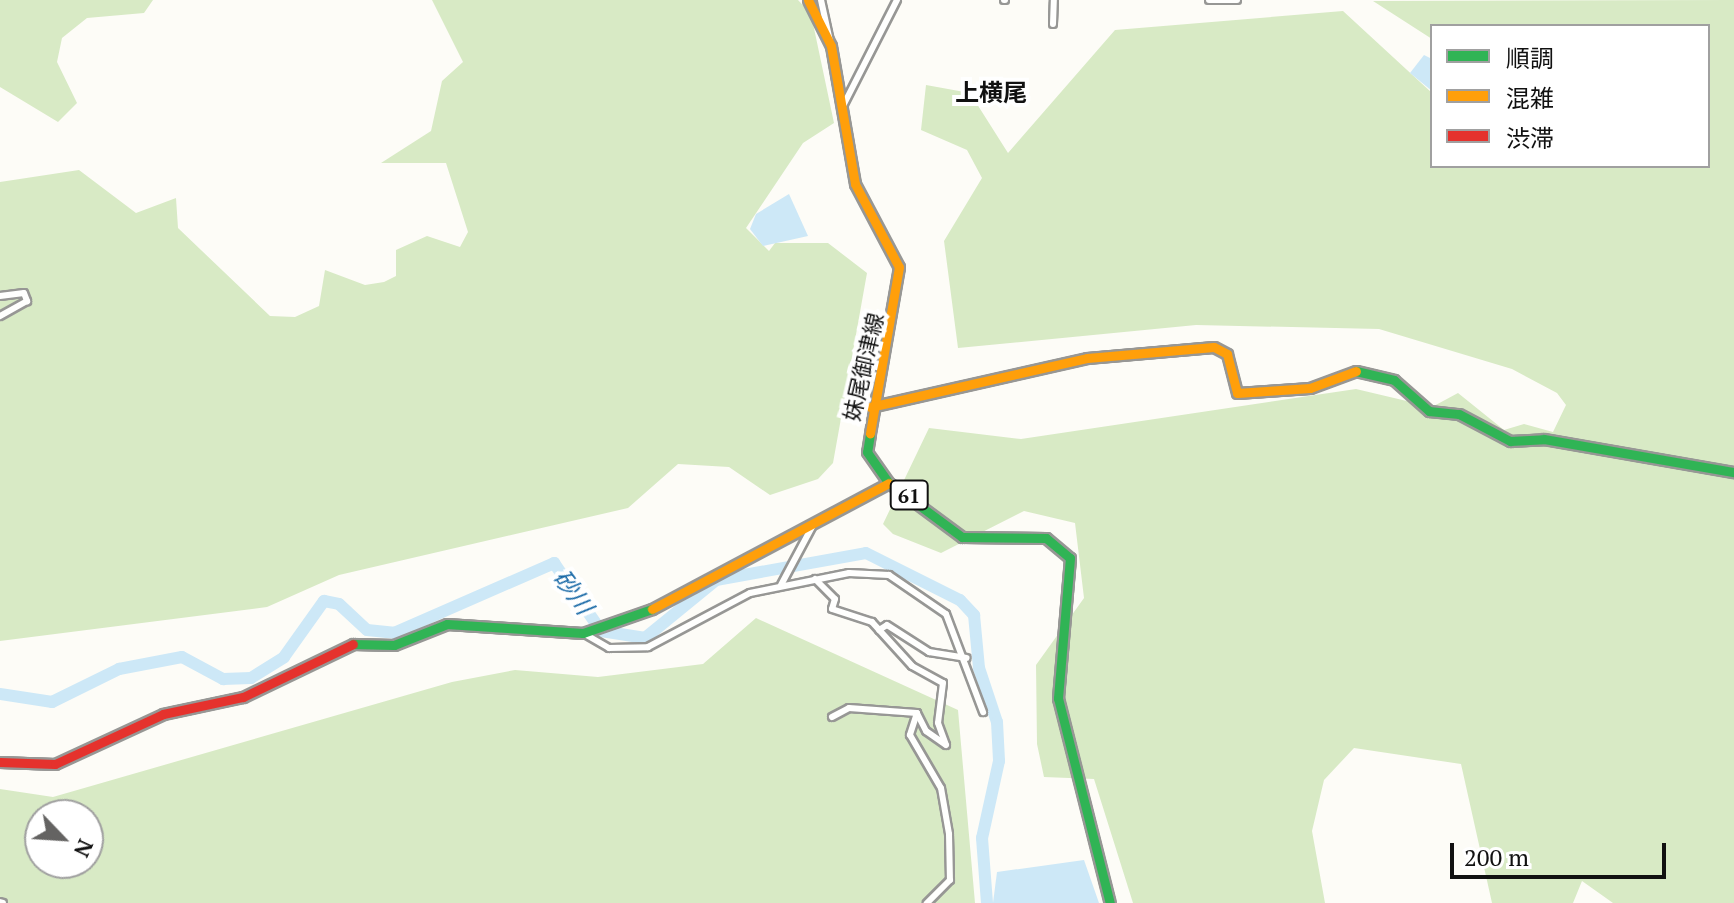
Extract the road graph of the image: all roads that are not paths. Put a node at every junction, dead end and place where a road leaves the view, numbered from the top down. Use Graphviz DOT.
graph roads {
  1 [pos="808,0"];
  2 [pos="821,0"];
  3 [pos="897,0"];
  4 [pos="1054,0"];
  5 [pos="1209,0"];
  6 [pos="1237,0"];
  7 [pos="1053,24"];
  8 [pos="831,46"];
  9 [pos="842,108"];
  10 [pos="0,296"];
  11 [pos="0,316"];
  12 [pos="870,407"];
  13 [pos="1734,472"];
  14 [pos="889,483"];
  15 [pos="812,527"];
  16 [pos="815,579"];
  17 [pos="782,582"];
  18 [pos="879,630"];
  19 [pos="587,631"];
  20 [pos="967,658"];
  21 [pos="983,712"];
  22 [pos="917,713"];
  23 [pos="832,717"];
  24 [pos="0,762"];
  25 [pos="927,903"];
  26 [pos="1110,903"];
  1 -- 8 [label="street, 妹尾御津線 / 61"];
  2 -- 8 [label="street"];
  3 -- 9 [label="street"];
  4 -- 7 [label="street"];
  5 -- 6 [label="street"];
  8 -- 9 [label="street, 妹尾御津線 / 61"];
  9 -- 12 [label="street, 妹尾御津線 / 61"];
  10 -- 11 [label="street"];
  12 -- 13 [label="street"];
  12 -- 14 [label="street, 妹尾御津線 / 61"];
  14 -- 15 [label="street"];
  14 -- 26 [label="street, 妹尾御津線 / 61"];
  15 -- 17 [label="street"];
  15 -- 19 [label="street"];
  16 -- 17 [label="street"];
  16 -- 18 [label="street"];
  16 -- 20 [label="street"];
  17 -- 19 [label="street"];
  18 -- 20 [label="street"];
  18 -- 22 [label="street"];
  19 -- 24 [label="street"];
  20 -- 21 [label="street"];
  22 -- 23 [label="street"];
  22 -- 25 [label="street"];
}
